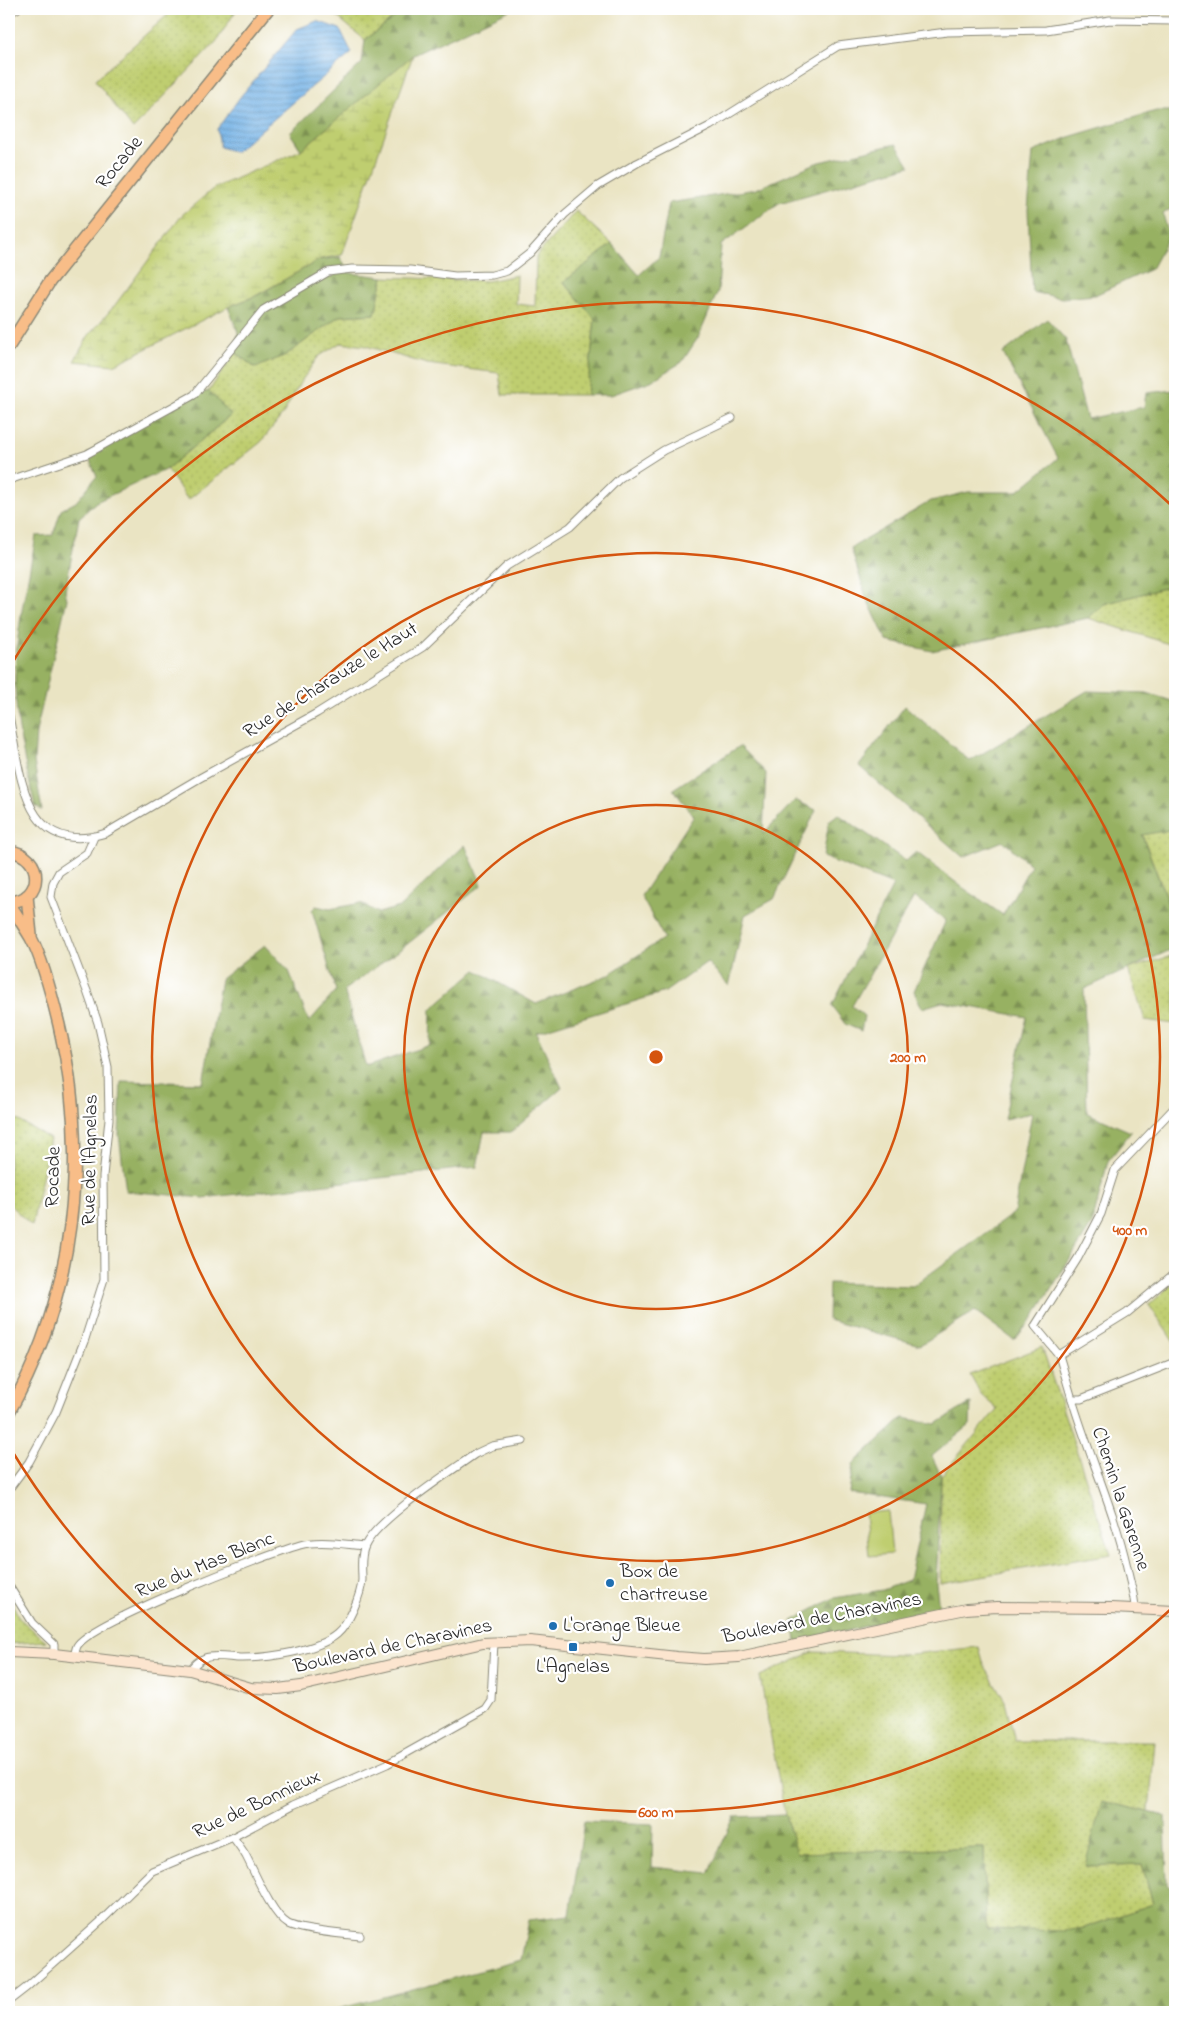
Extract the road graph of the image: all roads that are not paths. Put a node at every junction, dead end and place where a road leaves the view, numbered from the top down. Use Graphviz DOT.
graph roads {
  1 [pos="17,9"];
  2 [pos="268,9"];
  3 [pos="9,13"];
  4 [pos="1175,21"];
  5 [pos="9,346"];
  6 [pos="732,418"];
  7 [pos="9,480"];
  8 [pos="9,716"];
  9 [pos="94,837"];
  10 [pos="9,851"];
  11 [pos="27,896"];
  12 [pos="9,903"];
  13 [pos="32,939"];
  14 [pos="1175,1106"];
  15 [pos="1175,1273"];
  16 [pos="1059,1355"];
  17 [pos="1175,1362"];
  18 [pos="1072,1399"];
  19 [pos="9,1412"];
  20 [pos="522,1441"];
  21 [pos="9,1489"];
  22 [pos="364,1546"];
  23 [pos="9,1586"];
  24 [pos="1138,1609"];
  25 [pos="1175,1611"];
  26 [pos="494,1642"];
  27 [pos="9,1652"];
  28 [pos="54,1654"];
  29 [pos="74,1657"];
  30 [pos="190,1670"];
  31 [pos="232,1837"];
  32 [pos="360,1936"];
  33 [pos="9,2000"];
  1 -- 3 [label="street"];
  2 -- 5 [label="main road, Rocade"];
  4 -- 7 [label="street"];
  6 -- 9 [label="street, Rue de Charauze le Haut"];
  8 -- 9 [label="street, Rue de Charauze le Haut"];
  9 -- 21 [label="street, Rue de l'Agnelas"];
  10 -- 11 [label="main road"];
  11 -- 12 [label="main road"];
  11 -- 13 [label="main road, Rocade"];
  12 -- 13 [label="main road, Rocade"];
  13 -- 19 [label="main road, Rocade"];
  14 -- 16 [label="street, Chemin la Garenne"];
  15 -- 16 [label="street"];
  16 -- 18 [label="street, Chemin la Garenne"];
  17 -- 18 [label="street"];
  18 -- 24 [label="street, Chemin la Garenne"];
  20 -- 22 [label="street"];
  22 -- 29 [label="street, Rue du Mas Blanc"];
  22 -- 30 [label="street"];
  23 -- 28 [label="street"];
  24 -- 25 [label="main road, Boulevard de Charavines"];
  24 -- 26 [label="main road, Boulevard de Charavines"];
  26 -- 30 [label="main road, Boulevard de Charavines"];
  26 -- 31 [label="street, Rue de Bonnieux"];
  27 -- 28 [label="main road, Boulevard de Charavines"];
  28 -- 29 [label="main road, Boulevard de Charavines"];
  29 -- 30 [label="main road, Boulevard de Charavines"];
  31 -- 32 [label="street"];
  31 -- 33 [label="street, Rue de Bonnieux"];
}
